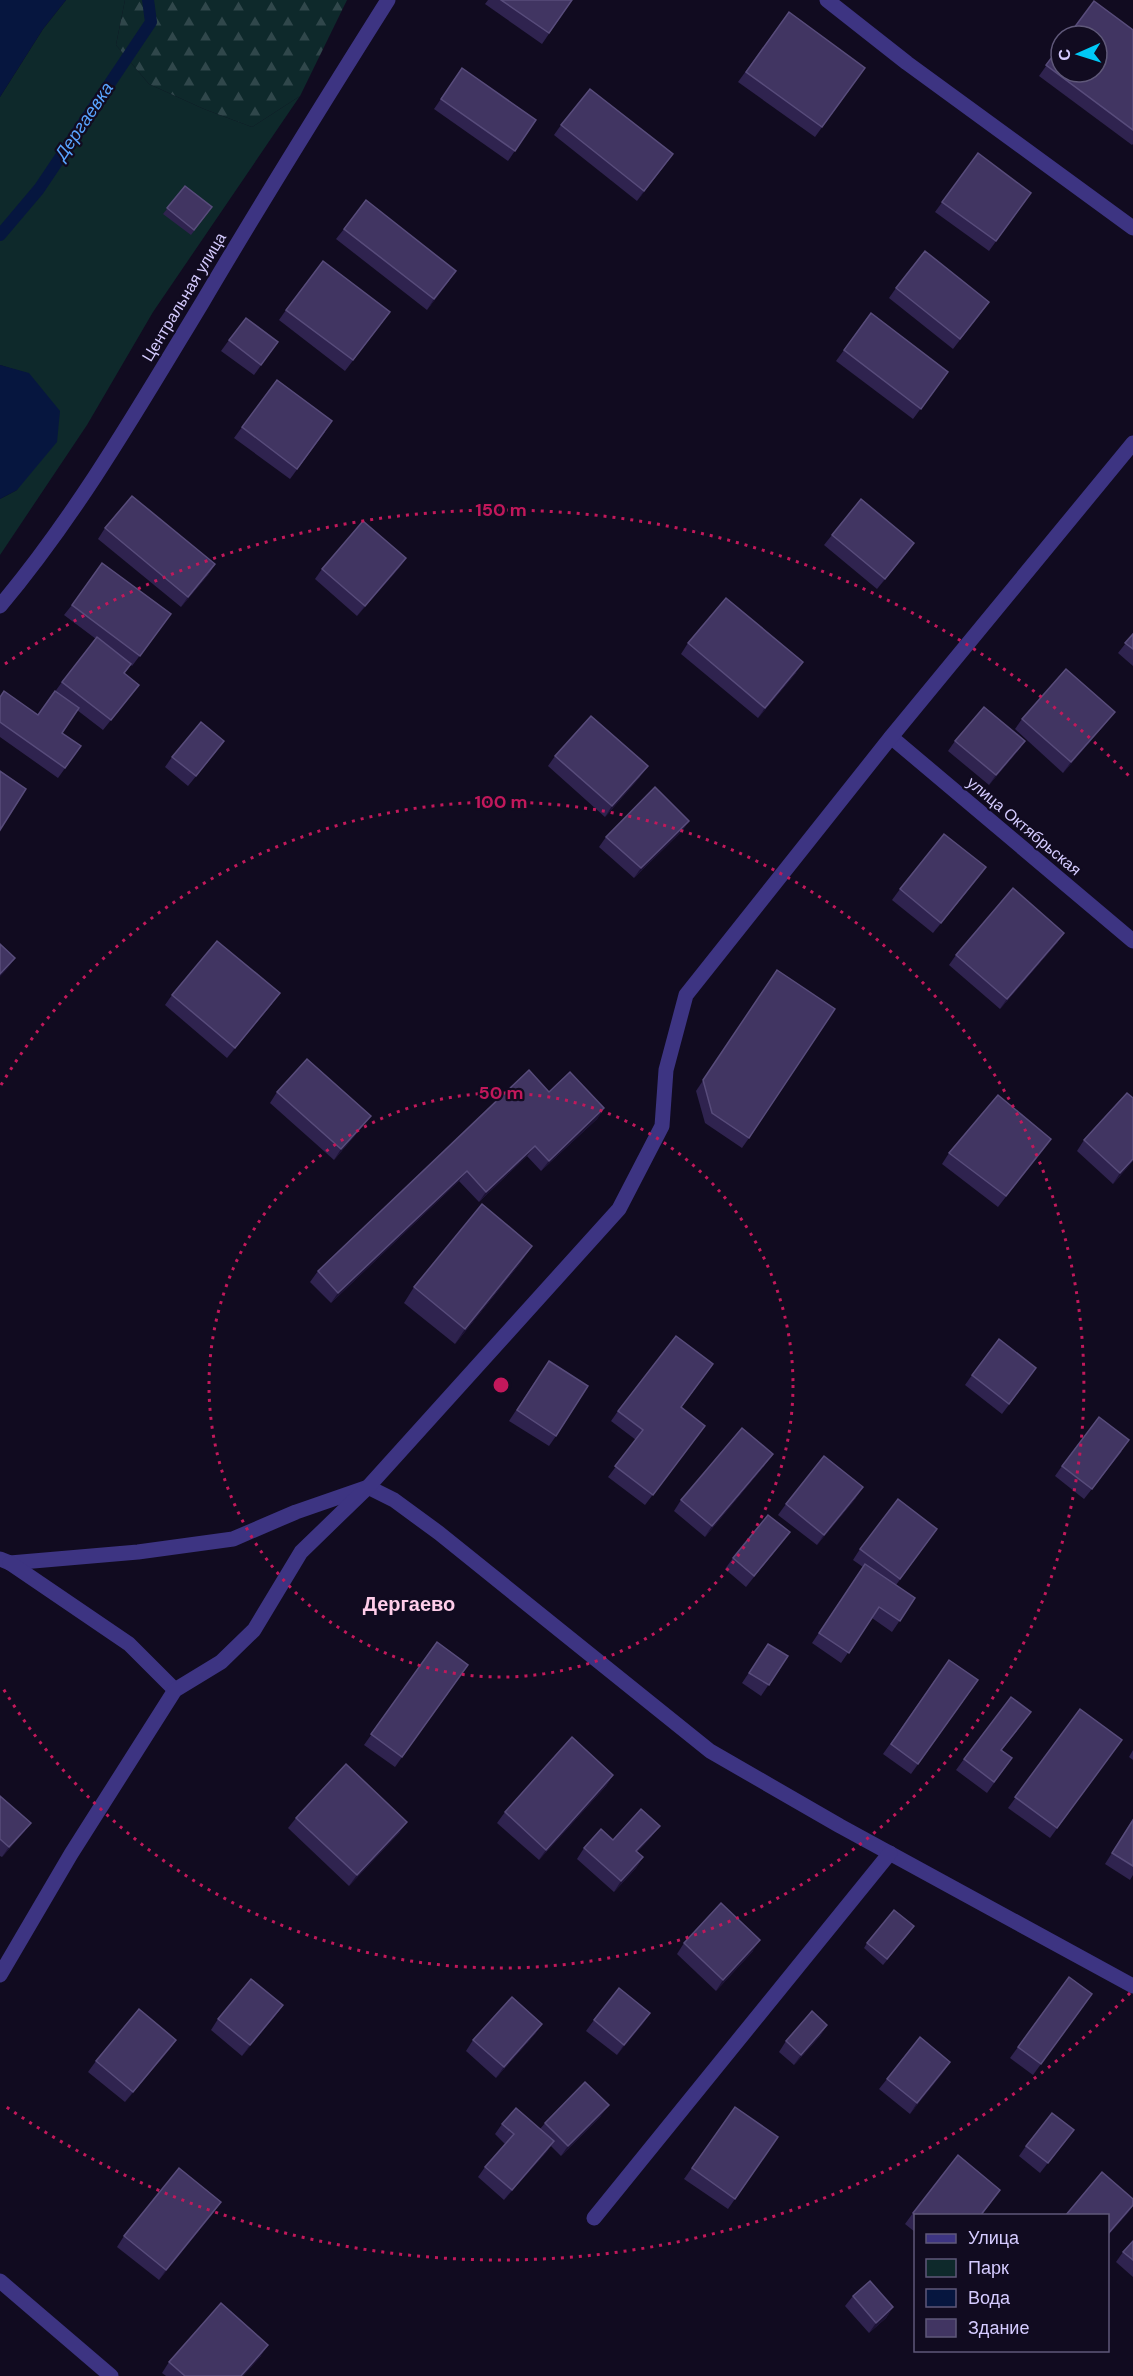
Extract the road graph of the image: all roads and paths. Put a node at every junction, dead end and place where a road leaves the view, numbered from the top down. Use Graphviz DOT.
graph roads {
  1 [pos="388,0"];
  2 [pos="827,0"];
  3 [pos="1133,228"];
  4 [pos="1133,443"];
  5 [pos="0,606"];
  6 [pos="891,737"];
  7 [pos="1133,941"];
  8 [pos="368,1487"];
  9 [pos="5,1561"];
  10 [pos="175,1690"];
  11 [pos="890,1853"];
  12 [pos="0,1975"];
  13 [pos="1133,1986"];
  14 [pos="594,2218"];
  15 [pos="0,2281"];
  16 [pos="111,2376"];
  1 -- 5 [label="street, Центральная улица"];
  2 -- 3 [label="street"];
  4 -- 6 [label="street"];
  6 -- 7 [label="street, улица Октябрьская"];
  6 -- 8 [label="street"];
  8 -- 9 [label="street"];
  8 -- 10 [label="street"];
  8 -- 11 [label="street"];
  9 -- 10 [label="street"];
  10 -- 12 [label="street"];
  11 -- 13 [label="street"];
  11 -- 14 [label="street"];
  15 -- 16 [label="street"];
}
